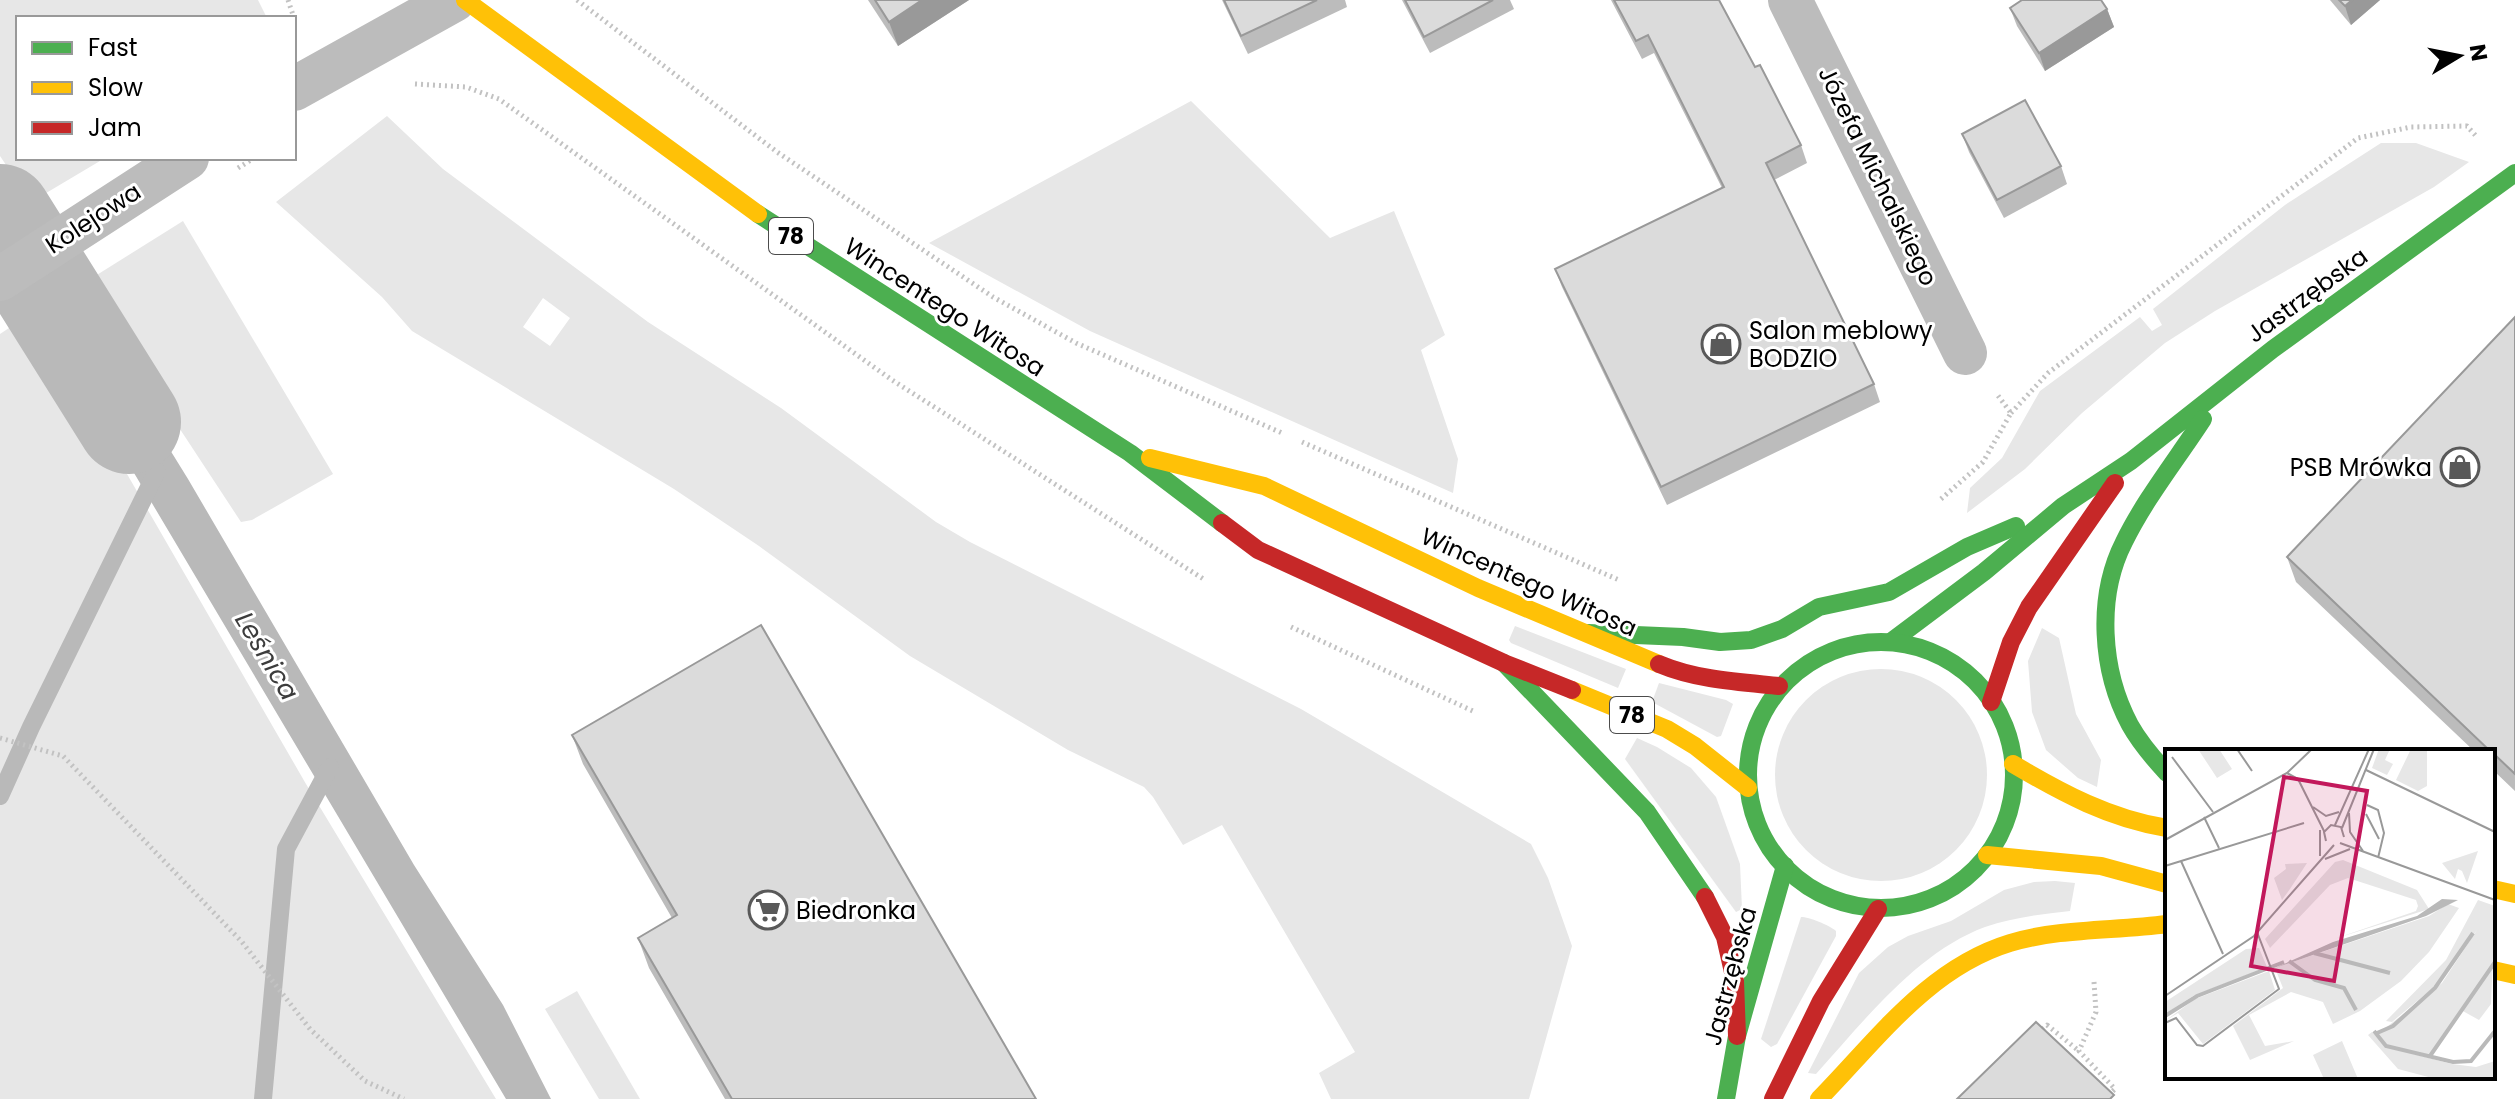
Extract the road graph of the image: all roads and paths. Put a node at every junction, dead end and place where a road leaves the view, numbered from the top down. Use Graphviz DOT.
graph roads {
  1 [pos="454,0"];
  2 [pos="465,0"];
  3 [pos="577,0"];
  4 [pos="1790,0"];
  5 [pos="405,84"];
  6 [pos="296,88"];
  7 [pos="2484,144"];
  8 [pos="184,160"];
  9 [pos="2515,173"];
  10 [pos="0,279"];
  11 [pos="1965,353"];
  12 [pos="2226,384"];
  13 [pos="2011,413"];
  14 [pos="1130,453"];
  15 [pos="2131,461"];
  16 [pos="1936,503"];
  17 [pos="2063,506"];
  18 [pos="1624,582"];
  19 [pos="1216,586"];
  20 [pos="1288,626"];
  21 [pos="1581,632"];
  22 [pos="1892,641"];
  23 [pos="1504,663"];
  24 [pos="1779,686"];
  25 [pos="1991,702"];
  26 [pos="1486,717"];
  27 [pos="0,738"];
  28 [pos="2013,764"];
  29 [pos="2165,771"];
  30 [pos="1748,788"];
  31 [pos="2165,828"];
  32 [pos="1987,855"];
  33 [pos="1785,866"];
  34 [pos="2165,883"];
  35 [pos="2495,889"];
  36 [pos="2515,894"];
  37 [pos="1878,909"];
  38 [pos="2165,924"];
  39 [pos="2495,970"];
  40 [pos="2094,975"];
  41 [pos="2515,975"];
  42 [pos="2036,1035"];
  43 [pos="1737,1036"];
  44 [pos="2079,1051"];
  45 [pos="404,1099"];
  46 [pos="1726,1099"];
  47 [pos="1773,1099"];
  48 [pos="1819,1099"];
  49 [pos="2104,1099"];
  1 -- 6 [label="street"];
  2 -- 14 [label="main road, Wincentego Witosa / 78"];
  3 -- 18 [label="path"];
  4 -- 11 [label="street, Józefa Michalskiego"];
  5 -- 19 [label="path"];
  7 -- 13 [label="path"];
  8 -- 10 [label="street, Kolejowa"];
  9 -- 12 [label="main road, Jastrzębska"];
  11 -- 13 [label="path"];
  12 -- 15 [label="main road, Jastrzębska"];
  12 -- 29 [label="main road"];
  13 -- 16 [label="path"];
  14 -- 21 [label="main road, Wincentego Witosa / 78"];
  14 -- 23 [label="main road, Wincentego Witosa / 78"];
  15 -- 17 [label="main road, Jastrzębska"];
  15 -- 25 [label="main road, Jastrzębska"];
  17 -- 21 [label="main road"];
  17 -- 22 [label="main road, Jastrzębska"];
  20 -- 26 [label="path"];
  21 -- 24 [label="main road, Wincentego Witosa / 78"];
  22 -- 24 [label="main road"];
  22 -- 25 [label="main road"];
  23 -- 30 [label="main road, Wincentego Witosa / 78"];
  23 -- 43 [label="main road"];
  24 -- 30 [label="main road"];
  25 -- 28 [label="main road"];
  27 -- 45 [label="path"];
  28 -- 31 [label="main road"];
  28 -- 32 [label="main road"];
  30 -- 33 [label="main road"];
  32 -- 34 [label="main road"];
  32 -- 37 [label="main road"];
  33 -- 37 [label="main road"];
  33 -- 43 [label="main road, Jastrzębska"];
  35 -- 36 [label="main road"];
  37 -- 47 [label="main road"];
  38 -- 48 [label="main road"];
  39 -- 41 [label="main road"];
  40 -- 44 [label="path"];
  42 -- 44 [label="path"];
  43 -- 46 [label="main road, Jastrzębska"];
  44 -- 49 [label="path"];
}
